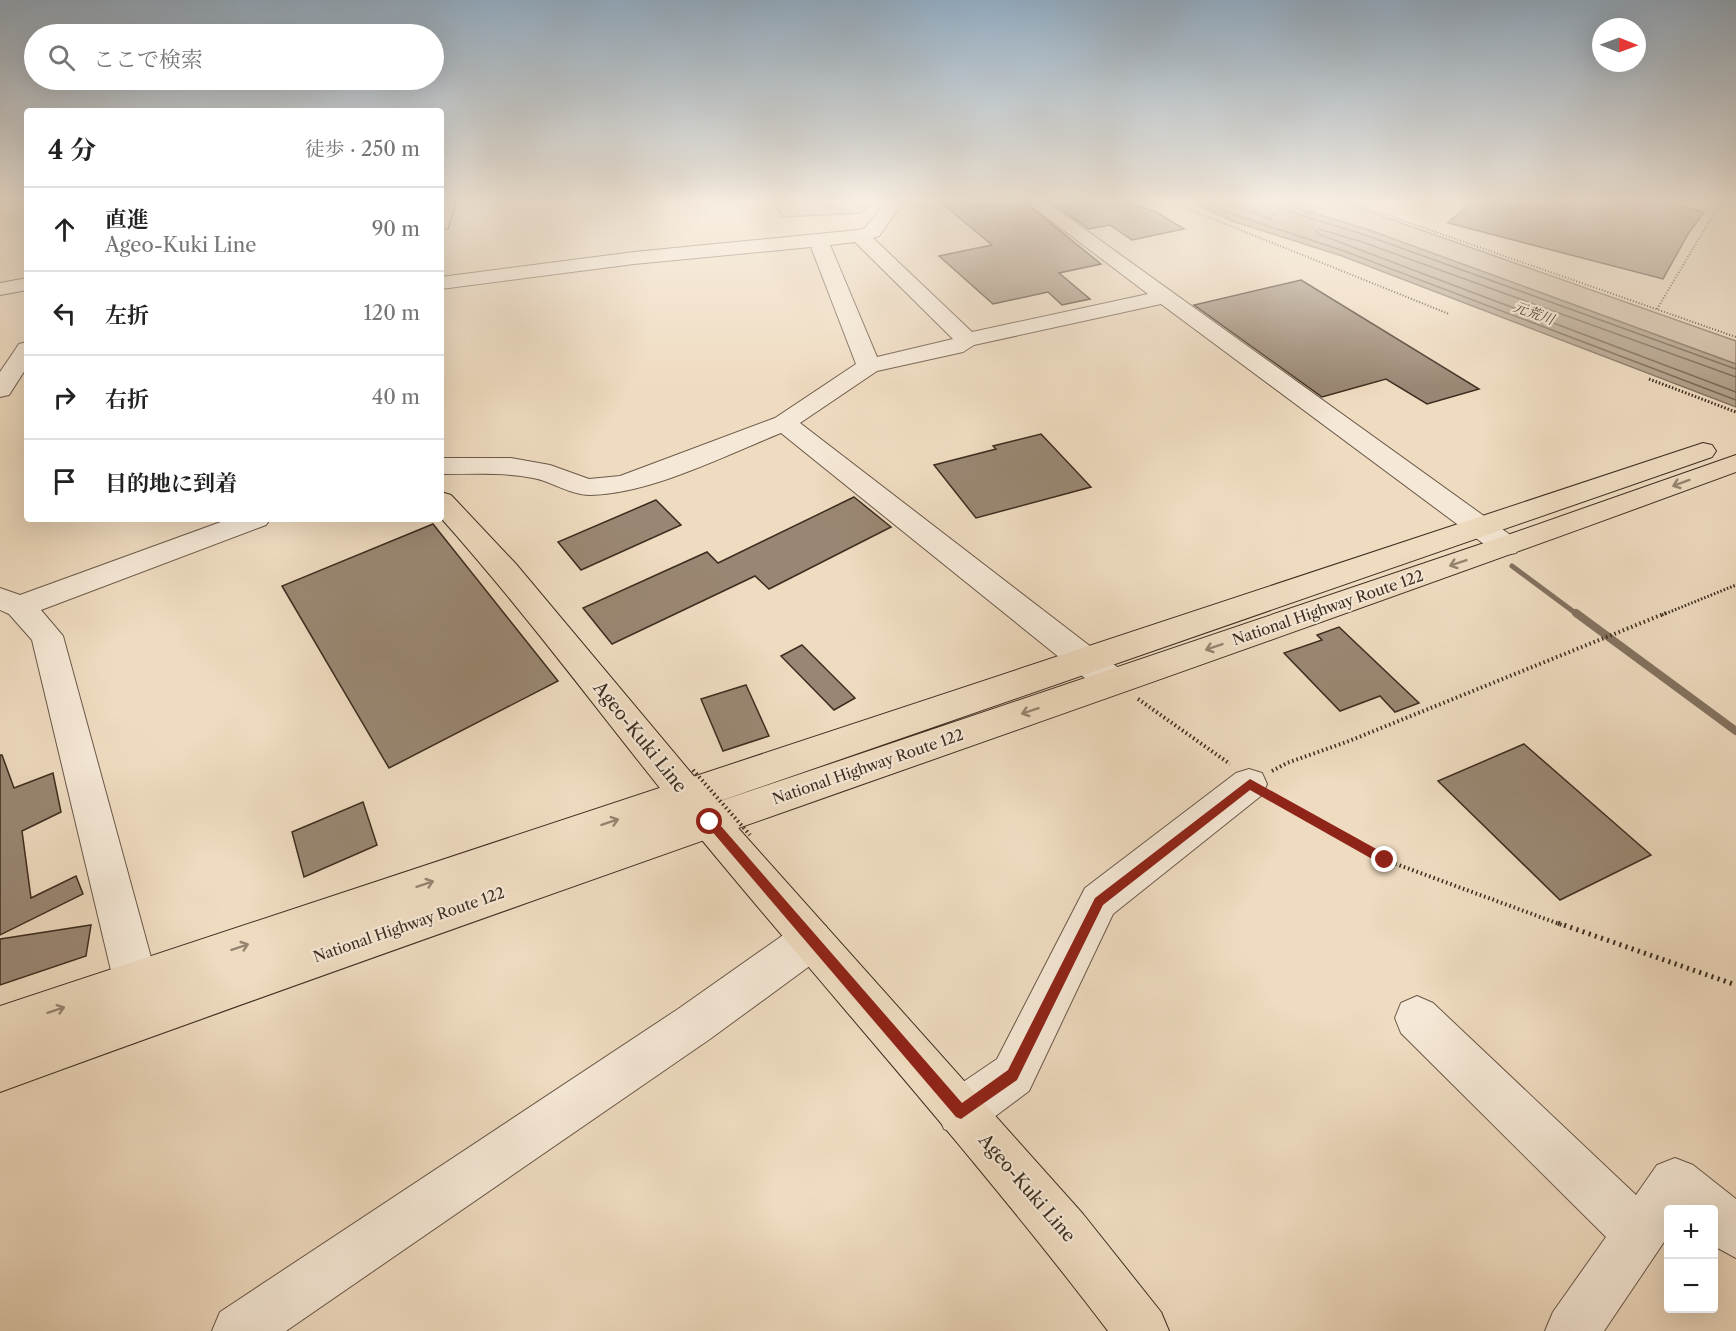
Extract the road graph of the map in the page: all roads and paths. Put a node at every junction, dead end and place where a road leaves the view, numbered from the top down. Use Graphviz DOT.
graph roads {
  1 [pos="602,262"];
  2 [pos="827,262"];
  3 [pos="887,262"];
  4 [pos="1118,262"];
  5 [pos="1320,262"];
  6 [pos="1522,262"];
  7 [pos="1685,262"];
  8 [pos="444,283"];
  9 [pos="24,285"];
  10 [pos="0,289"];
  11 [pos="1165,297"];
  12 [pos="1657,309"];
  13 [pos="1449,314"];
  14 [pos="1736,337"];
  15 [pos="967,340"];
  16 [pos="21,342"];
  17 [pos="869,366"];
  18 [pos="1649,379"];
  19 [pos="0,390"];
  20 [pos="784,423"];
  21 [pos="1735,439"];
  22 [pos="444,466"];
  23 [pos="444,504"];
  24 [pos="247,522"];
  25 [pos="1493,537"];
  26 [pos="1736,585"];
  27 [pos="10,603"];
  28 [pos="1084,661"];
  29 [pos="1113,682"];
  30 [pos="1250,784"];
  31 [pos="697,796"];
  32 [pos="750,835"];
  33 [pos="811,940"];
  34 [pos="136,983"];
  35 [pos="1736,985"];
  36 [pos="1416,1018"];
  37 [pos="0,1028"];
  38 [pos="0,1069"];
  39 [pos="961,1112"];
  40 [pos="1703,1205"];
  41 [pos="1718,1218"];
  42 [pos="1736,1232"];
  43 [pos="1640,1234"];
  44 [pos="239,1331"];
  45 [pos="1142,1331"];
  46 [pos="1572,1331"];
  1 -- 8 [label="street"];
  2 -- 17 [label="street"];
  3 -- 15 [label="street"];
  4 -- 11 [label="street"];
  5 -- 13 [label="path"];
  6 -- 12 [label="path"];
  7 -- 12 [label="path"];
  9 -- 10 [label="street"];
  11 -- 15 [label="street"];
  11 -- 25 [label="street"];
  12 -- 14 [label="path"];
  15 -- 17 [label="street"];
  16 -- 19 [label="street"];
  17 -- 20 [label="street"];
  18 -- 21 [label="path"];
  20 -- 22 [label="street"];
  20 -- 28 [label="street"];
  21 -- 25 [label="main road, National Highway Route 122"];
  23 -- 31 [label="main road, Ageo-Kuki Line"];
  24 -- 27 [label="street"];
  25 -- 28 [label="main road, National Highway Route 122"];
  25 -- 29 [label="main road, National Highway Route 122, one-way"];
  26 -- 30 [label="path"];
  27 -- 34 [label="street"];
  28 -- 29 [label="street"];
  28 -- 31 [label="main road, National Highway Route 122"];
  29 -- 30 [label="path"];
  29 -- 31 [label="main road, National Highway Route 122, one-way"];
  30 -- 35 [label="path"];
  30 -- 39 [label="street"];
  31 -- 32 [label="path, bridge"];
  31 -- 33 [label="main road, Ageo-Kuki Line"];
  34 -- 31 [label="main road, National Highway Route 122, one-way"];
  31 -- 38 [label="main road, National Highway Route 122"];
  33 -- 39 [label="main road, Ageo-Kuki Line"];
  33 -- 44 [label="street"];
  37 -- 34 [label="main road, National Highway Route 122, one-way"];
  36 -- 43 [label="street"];
  39 -- 45 [label="main road, Ageo-Kuki Line"];
  40 -- 43 [label="street"];
  41 -- 42 [label="street"];
  43 -- 46 [label="street"];
}
